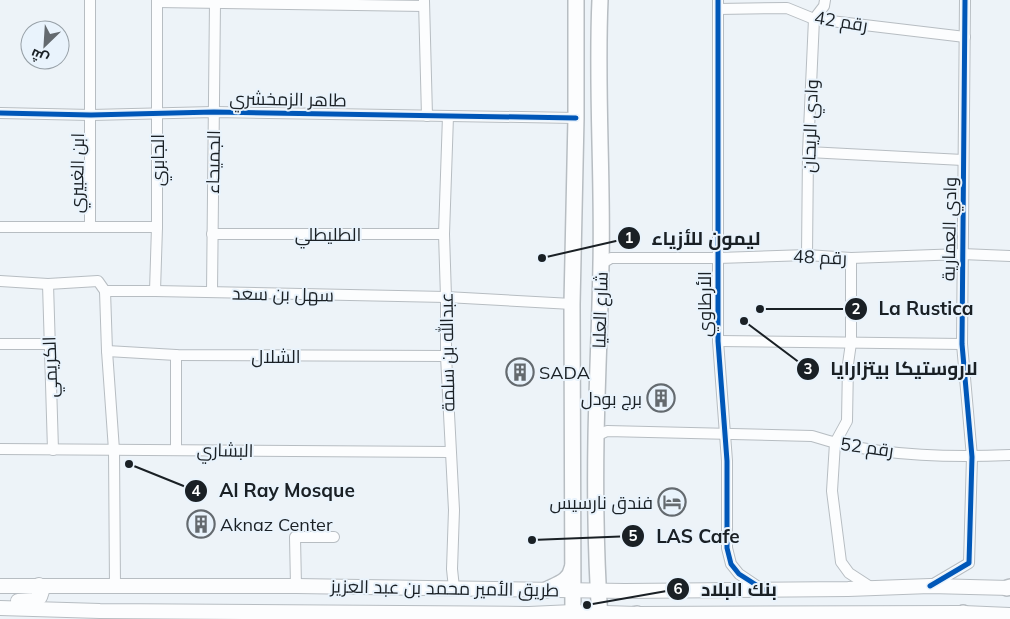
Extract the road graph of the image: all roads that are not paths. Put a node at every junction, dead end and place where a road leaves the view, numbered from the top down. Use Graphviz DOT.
graph roads {
  1 [pos="90,0"];
  2 [pos="576,0"];
  3 [pos="600,0"];
  4 [pos="825,0"];
  5 [pos="965,0"];
  6 [pos="157,1"];
  7 [pos="215,2"];
  8 [pos="424,3"];
  9 [pos="718,4"];
  10 [pos="814,19"];
  11 [pos="965,37"];
  12 [pos="214,112"];
  13 [pos="0,113"];
  14 [pos="157,114"];
  15 [pos="91,115"];
  16 [pos="427,116"];
  17 [pos="448,116"];
  18 [pos="576,118"];
  19 [pos="808,152"];
  20 [pos="963,160"];
  21 [pos="157,226"];
  22 [pos="0,227"];
  23 [pos="90,227"];
  24 [pos="212,234"];
  25 [pos="444,234"];
  26 [pos="962,254"];
  27 [pos="806,255"];
  28 [pos="1010,256"];
  29 [pos="718,258"];
  30 [pos="851,258"];
  31 [pos="601,264"];
  32 [pos="0,281"];
  33 [pos="48,284"];
  34 [pos="105,291"];
  35 [pos="155,291"];
  36 [pos="212,292"];
  37 [pos="446,297"];
  38 [pos="572,304"];
  39 [pos="718,341"];
  40 [pos="851,343"];
  41 [pos="0,344"];
  42 [pos="49,344"];
  43 [pos="962,344"];
  44 [pos="107,350"];
  45 [pos="176,355"];
  46 [pos="446,356"];
  47 [pos="725,433"];
  48 [pos="596,439"];
  49 [pos="835,443"];
  50 [pos="0,449"];
  51 [pos="176,449"];
  52 [pos="52,450"];
  53 [pos="114,450"];
  54 [pos="450,452"];
  55 [pos="1010,455"];
  56 [pos="972,457"];
  57 [pos="334,537"];
  58 [pos="573,564"];
  59 [pos="597,570"];
  60 [pos="39,585"];
  61 [pos="0,586"];
  62 [pos="115,586"];
  63 [pos="296,586"];
  64 [pos="930,586"];
  65 [pos="454,588"];
  66 [pos="872,588"];
  67 [pos="1009,588"];
  68 [pos="572,589"];
  69 [pos="548,590"];
  70 [pos="599,590"];
  71 [pos="764,590"];
  72 [pos="625,591"];
  73 [pos="0,602"];
  74 [pos="0,608"];
  75 [pos="637,614"];
  76 [pos="100,615"];
  77 [pos="539,615"];
  78 [pos="573,615"];
  79 [pos="1010,615"];
  80 [pos="223,616"];
  81 [pos="607,616"];
  82 [pos="968,616"];
  1 -- 15 [label="street, ابن الغبيري"];
  2 -- 18 [label="main road, شارع العليا"];
  3 -- 31 [label="main road, شارع العليا"];
  4 -- 10 [label="street, وادي الريحان"];
  5 -- 11 [label="street, وادي العمارية"];
  6 -- 7 [label="street"];
  6 -- 14 [label="street, الجابري"];
  7 -- 8 [label="street"];
  7 -- 12 [label="street, الجميحاء"];
  8 -- 16 [label="street"];
  9 -- 10 [label="street, رقم 42"];
  9 -- 29 [label="street, الأرطاوي"];
  10 -- 11 [label="street, رقم 42"];
  10 -- 19 [label="street, وادي الريحان"];
  11 -- 20 [label="street, وادي العمارية"];
  12 -- 14 [label="street, طاهر الزمخشري"];
  12 -- 16 [label="street, طاهر الزمخشري"];
  12 -- 24 [label="street, الجميحاء"];
  13 -- 15 [label="street, طاهر الزمخشري"];
  14 -- 15 [label="street, طاهر الزمخشري"];
  14 -- 21 [label="street, الجابري"];
  15 -- 23 [label="street, ابن الغبيري"];
  16 -- 17 [label="street, طاهر الزمخشري"];
  17 -- 18 [label="street, طاهر الزمخشري"];
  17 -- 25 [label="street, عبدالله بن سلمة"];
  18 -- 38 [label="main road, شارع العليا"];
  19 -- 20 [label="street"];
  19 -- 27 [label="street, وادي الريحان"];
  20 -- 26 [label="street, وادي العمارية"];
  21 -- 23 [label="street"];
  21 -- 35 [label="street, الجابري"];
  22 -- 23 [label="street"];
  24 -- 25 [label="street, الطليطلي"];
  24 -- 36 [label="street, الجميحاء"];
  25 -- 37 [label="street, عبدالله بن سلمة"];
  26 -- 28 [label="street, رقم 48"];
  26 -- 30 [label="street, رقم 48"];
  26 -- 43 [label="street, وادي العمارية"];
  27 -- 29 [label="street, رقم 48"];
  27 -- 30 [label="street, رقم 48"];
  29 -- 31 [label="street, رقم 48"];
  29 -- 39 [label="street, الأرطاوي"];
  30 -- 40 [label="street"];
  31 -- 48 [label="main road, شارع العليا"];
  32 -- 33 [label="street, سهل بن سعد"];
  33 -- 34 [label="street, سهل بن سعد"];
  33 -- 42 [label="street, الكريمي"];
  34 -- 35 [label="street, سهل بن سعد"];
  34 -- 44 [label="street"];
  35 -- 36 [label="street, سهل بن سعد"];
  36 -- 37 [label="street, سهل بن سعد"];
  37 -- 38 [label="street, سهل بن سعد"];
  37 -- 46 [label="street, عبدالله بن سلمة"];
  38 -- 58 [label="main road, شارع العليا"];
  39 -- 40 [label="street"];
  39 -- 47 [label="street, الأرطاوي"];
  40 -- 43 [label="street"];
  40 -- 49 [label="street"];
  41 -- 42 [label="street"];
  42 -- 52 [label="street, الكريمي"];
  43 -- 56 [label="street, وادي العمارية"];
  44 -- 45 [label="street, الشلال"];
  44 -- 53 [label="street"];
  45 -- 46 [label="street, الشلال"];
  45 -- 51 [label="street"];
  46 -- 54 [label="street, عبدالله بن سلمة"];
  47 -- 48 [label="street, رقم 52"];
  47 -- 49 [label="street, رقم 52"];
  47 -- 71 [label="street, الأرطاوي"];
  48 -- 59 [label="main road, شارع العليا"];
  49 -- 56 [label="street, رقم 52"];
  49 -- 66 [label="street"];
  50 -- 52 [label="street, البشاري"];
  51 -- 53 [label="street, البشاري"];
  51 -- 54 [label="street, البشاري"];
  52 -- 53 [label="street, البشاري"];
  53 -- 62 [label="street"];
  54 -- 65 [label="street, عبدالله بن سلمة"];
  55 -- 56 [label="street, رقم 52"];
  56 -- 64 [label="street, وادي العمارية"];
  57 -- 63 [label="street"];
  58 -- 59 [label="main road"];
  58 -- 68 [label="main road, شارع العليا"];
  58 -- 69 [label="main road"];
  59 -- 70 [label="main road, شارع العليا"];
  59 -- 72 [label="main road"];
  60 -- 61 [label="main road, طريق الأمير محمد بن عبد العزيز"];
  60 -- 62 [label="main road, طريق الأمير محمد بن عبد العزيز"];
  60 -- 73 [label="main road"];
  62 -- 63 [label="main road, طريق الأمير محمد بن عبد العزيز"];
  63 -- 65 [label="main road, طريق الأمير محمد بن عبد العزيز"];
  64 -- 66 [label="main road, طريق الأمير محمد بن عبد العزيز"];
  64 -- 67 [label="main road, طريق الأمير محمد بن عبد العزيز"];
  65 -- 69 [label="main road, طريق الأمير محمد بن عبد العزيز"];
  66 -- 71 [label="main road, طريق الأمير محمد بن عبد العزيز"];
  68 -- 69 [label="main road, طريق الأمير محمد بن عبد العزيز"];
  68 -- 70 [label="main road, طريق الأمير محمد بن عبد العزيز"];
  68 -- 78 [label="main road, شارع العليا"];
  69 -- 77 [label="main road"];
  70 -- 72 [label="main road, طريق الأمير محمد بن عبد العزيز"];
  70 -- 81 [label="main road, شارع العليا"];
  71 -- 72 [label="main road, طريق الأمير محمد بن عبد العزيز"];
  72 -- 81 [label="main road"];
  74 -- 76 [label="main road, طريق الأمير محمد بن عبد العزيز"];
  75 -- 81 [label="main road"];
  75 -- 82 [label="main road"];
  76 -- 80 [label="main road, طريق الأمير محمد بن عبد العزيز"];
  77 -- 78 [label="main road, طريق الأمير محمد بن عبد العزيز"];
  77 -- 80 [label="main road, طريق الأمير محمد بن عبد العزيز"];
  78 -- 81 [label="main road, طريق الأمير محمد بن عبد العزيز"];
  79 -- 82 [label="main road"];
}
